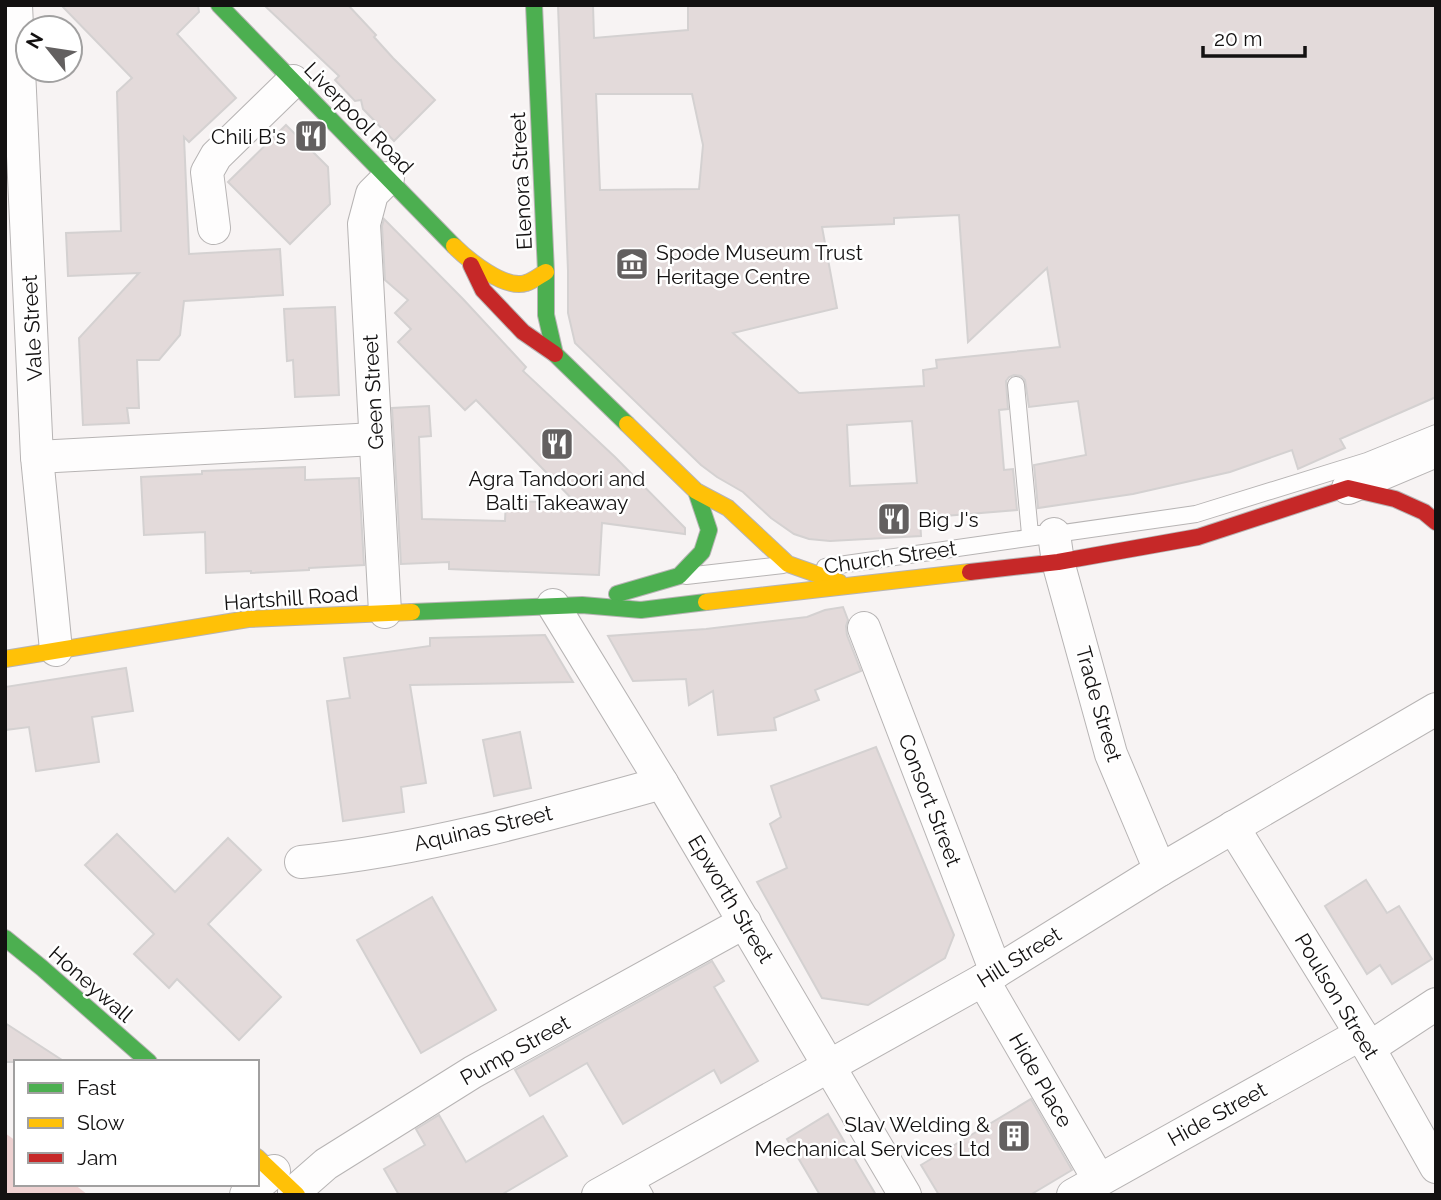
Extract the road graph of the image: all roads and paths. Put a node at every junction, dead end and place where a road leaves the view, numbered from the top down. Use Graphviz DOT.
graph roads {
  1 [pos="16,5"];
  2 [pos="219,5"];
  3 [pos="534,5"];
  4 [pos="293,81"];
  5 [pos="388,178"];
  6 [pos="214,228"];
  7 [pos="468,260"];
  8 [pos="547,272"];
  9 [pos="555,354"];
  10 [pos="1016,385"];
  11 [pos="1436,433"];
  12 [pos="375,439"];
  13 [pos="1436,451"];
  14 [pos="37,457"];
  15 [pos="1349,488"];
  16 [pos="696,491"];
  17 [pos="1436,522"];
  18 [pos="1056,548"];
  19 [pos="788,565"];
  20 [pos="679,576"];
  21 [pos="846,584"];
  22 [pos="568,605"];
  23 [pos="385,612"];
  24 [pos="864,628"];
  25 [pos="57,650"];
  26 [pos="5,659"];
  27 [pos="1436,709"];
  28 [pos="662,783"];
  29 [pos="1233,827"];
  30 [pos="301,862"];
  31 [pos="1160,870"];
  32 [pos="745,922"];
  33 [pos="5,938"];
  34 [pos="990,976"];
  35 [pos="1436,1004"];
  36 [pos="1366,1041"];
  37 [pos="147,1060"];
  38 [pos="829,1066"];
  39 [pos="1436,1167"];
  40 [pos="280,1179"];
  41 [pos="639,1184"];
  42 [pos="1086,1187"];
  43 [pos="246,1195"];
  44 [pos="598,1195"];
  45 [pos="905,1195"];
  1 -- 14 [label="street, Vale Street"];
  2 -- 4 [label="main road, Liverpool Road"];
  3 -- 8 [label="main road, Elenora Street"];
  4 -- 5 [label="main road, Liverpool Road"];
  4 -- 6 [label="street"];
  5 -- 7 [label="main road, Liverpool Road"];
  5 -- 12 [label="street, Geen Street"];
  7 -- 8 [label="main road, Liverpool Road"];
  7 -- 9 [label="main road, Liverpool Road"];
  8 -- 9 [label="main road, Elenora Street"];
  9 -- 16 [label="main road, Liverpool Road"];
  10 -- 18 [label="lane"];
  11 -- 18 [label="lane, Church Street"];
  12 -- 14 [label="street"];
  12 -- 23 [label="street, Geen Street"];
  13 -- 15 [label="street, Church Street"];
  14 -- 25 [label="street, Vale Street"];
  15 -- 17 [label="main road"];
  15 -- 18 [label="main road, Church Street"];
  16 -- 19 [label="main road, Liverpool Road"];
  16 -- 20 [label="main road, Liverpool Road"];
  18 -- 19 [label="lane, Church Street"];
  18 -- 21 [label="main road, Church Street"];
  18 -- 31 [label="street, Trade Street"];
  19 -- 20 [label="lane"];
  19 -- 21 [label="main road, Church Street"];
  20 -- 22 [label="main road, Hartshill Road"];
  21 -- 22 [label="main road, Hartshill Road"];
  22 -- 23 [label="main road, Hartshill Road"];
  22 -- 28 [label="street, Epworth Street"];
  23 -- 25 [label="main road, Hartshill Road"];
  24 -- 34 [label="street, Consort Street"];
  25 -- 26 [label="main road, Hartshill Road"];
  27 -- 29 [label="street, Hill Street"];
  28 -- 30 [label="street, Aquinas Street"];
  28 -- 32 [label="street, Epworth Street"];
  29 -- 31 [label="street, Hill Street"];
  29 -- 36 [label="street, Poulson Street"];
  31 -- 34 [label="street, Hill Street"];
  32 -- 38 [label="street, Epworth Street"];
  32 -- 40 [label="street, Pump Street"];
  33 -- 37 [label="main road, Honeywall"];
  34 -- 38 [label="street, Hill Street"];
  34 -- 42 [label="street, Hide Place"];
  35 -- 36 [label="street, Hide Street"];
  36 -- 39 [label="street, Poulson Street"];
  36 -- 42 [label="street, Hide Street"];
  38 -- 41 [label="street, Hill Street"];
  38 -- 45 [label="street, Epworth Street"];
  40 -- 43 [label="street, Pump Street"];
  41 -- 44 [label="street, Hill Street"];
}
